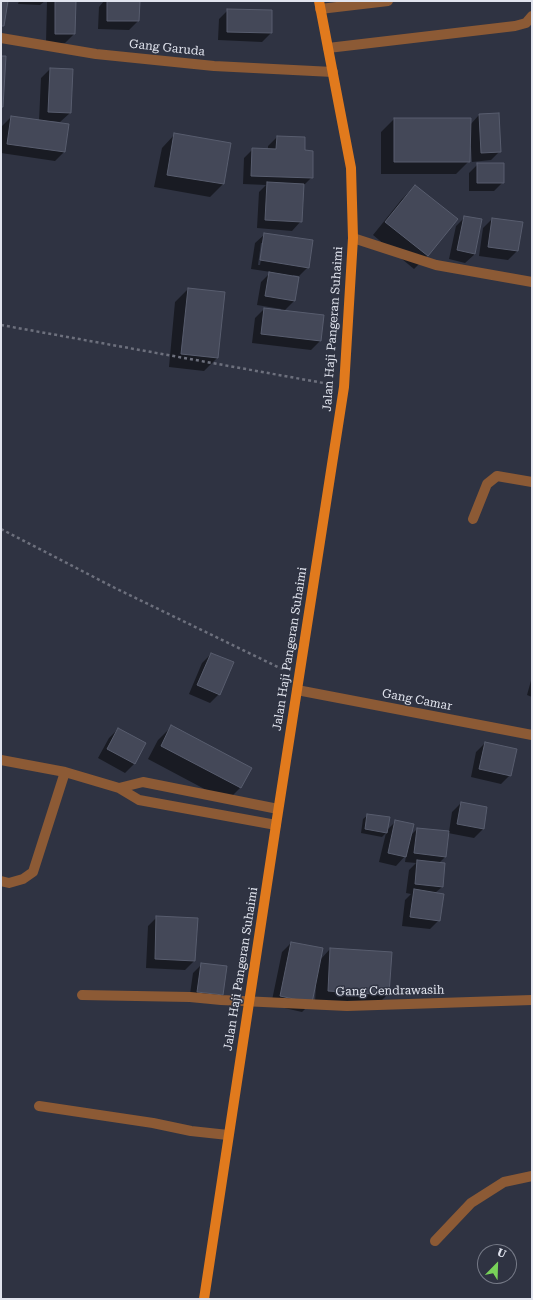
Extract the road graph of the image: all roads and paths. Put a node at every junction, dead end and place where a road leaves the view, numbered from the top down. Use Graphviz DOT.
graph roads {
  1 [pos="388,1"];
  2 [pos="319,5"];
  3 [pos="532,16"];
  4 [pos="1,38"];
  5 [pos="328,48"];
  6 [pos="333,72"];
  7 [pos="353,238"];
  8 [pos="532,282"];
  9 [pos="1,325"];
  10 [pos="344,387"];
  11 [pos="532,482"];
  12 [pos="473,519"];
  13 [pos="1,530"];
  14 [pos="299,677"];
  15 [pos="297,690"];
  16 [pos="532,735"];
  17 [pos="2,762"];
  18 [pos="66,772"];
  19 [pos="119,788"];
  20 [pos="278,809"];
  21 [pos="276,825"];
  22 [pos="1,881"];
  23 [pos="82,995"];
  24 [pos="249,1000"];
  25 [pos="532,1000"];
  26 [pos="39,1106"];
  27 [pos="228,1135"];
  28 [pos="532,1176"];
  29 [pos="434,1241"];
  30 [pos="204,1299"];
  1 -- 2 [label="street"];
  2 -- 5 [label="main road, Jalan Haji Pangeran Suhaimi"];
  3 -- 5 [label="street"];
  4 -- 6 [label="street, Gang Garuda"];
  5 -- 6 [label="main road, Jalan Haji Pangeran Suhaimi"];
  6 -- 7 [label="main road, Jalan Haji Pangeran Suhaimi"];
  7 -- 8 [label="street"];
  7 -- 10 [label="main road, Jalan Haji Pangeran Suhaimi"];
  9 -- 10 [label="path"];
  10 -- 14 [label="main road, Jalan Haji Pangeran Suhaimi"];
  11 -- 12 [label="street"];
  13 -- 14 [label="path"];
  14 -- 15 [label="main road, Jalan Haji Pangeran Suhaimi"];
  15 -- 16 [label="street, Gang Camar"];
  15 -- 20 [label="main road, Jalan Haji Pangeran Suhaimi"];
  17 -- 18 [label="street"];
  18 -- 19 [label="street"];
  18 -- 22 [label="street"];
  19 -- 20 [label="street"];
  19 -- 21 [label="street"];
  20 -- 21 [label="main road, Jalan Haji Pangeran Suhaimi"];
  21 -- 24 [label="main road, Jalan Haji Pangeran Suhaimi"];
  23 -- 24 [label="street, Gang Cendrawasih"];
  24 -- 25 [label="street, Gang Cendrawasih"];
  24 -- 27 [label="main road, Jalan Haji Pangeran Suhaimi"];
  26 -- 27 [label="street"];
  27 -- 30 [label="main road, Jalan Haji Pangeran Suhaimi"];
  28 -- 29 [label="street"];
}
